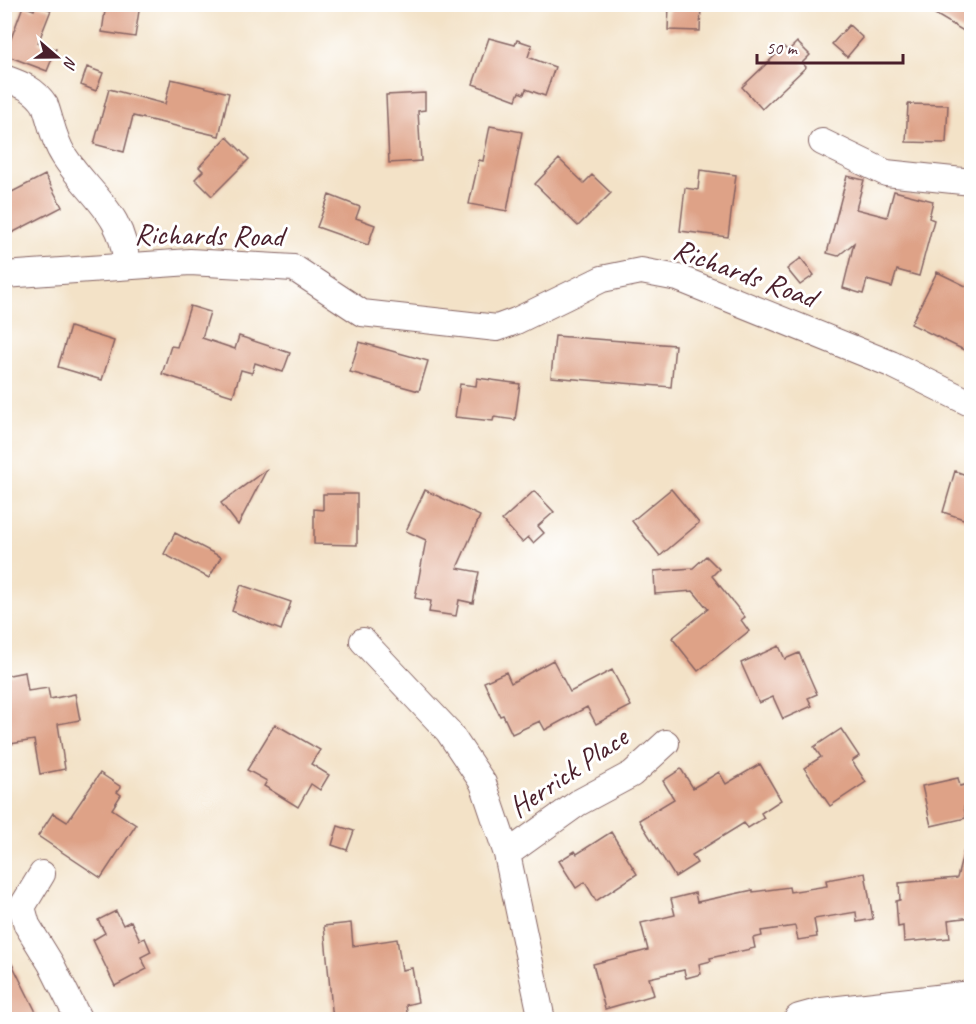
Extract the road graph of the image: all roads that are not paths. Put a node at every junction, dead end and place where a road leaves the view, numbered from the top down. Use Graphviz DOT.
graph roads {
  1 [pos="4,78"];
  2 [pos="822,142"];
  3 [pos="972,182"];
  4 [pos="126,266"];
  5 [pos="4,275"];
  6 [pos="972,404"];
  7 [pos="363,641"];
  8 [pos="666,742"];
  9 [pos="507,854"];
  10 [pos="42,874"];
  11 [pos="972,997"];
  12 [pos="79,1020"];
  13 [pos="542,1020"];
  14 [pos="801,1020"];
  1 -- 4 [label="street"];
  2 -- 3 [label="street"];
  4 -- 5 [label="street, Richards Road"];
  4 -- 6 [label="street, Richards Road"];
  7 -- 9 [label="street"];
  8 -- 9 [label="street, Herrick Place"];
  9 -- 13 [label="street"];
  10 -- 12 [label="street"];
  11 -- 14 [label="main road"];
}
